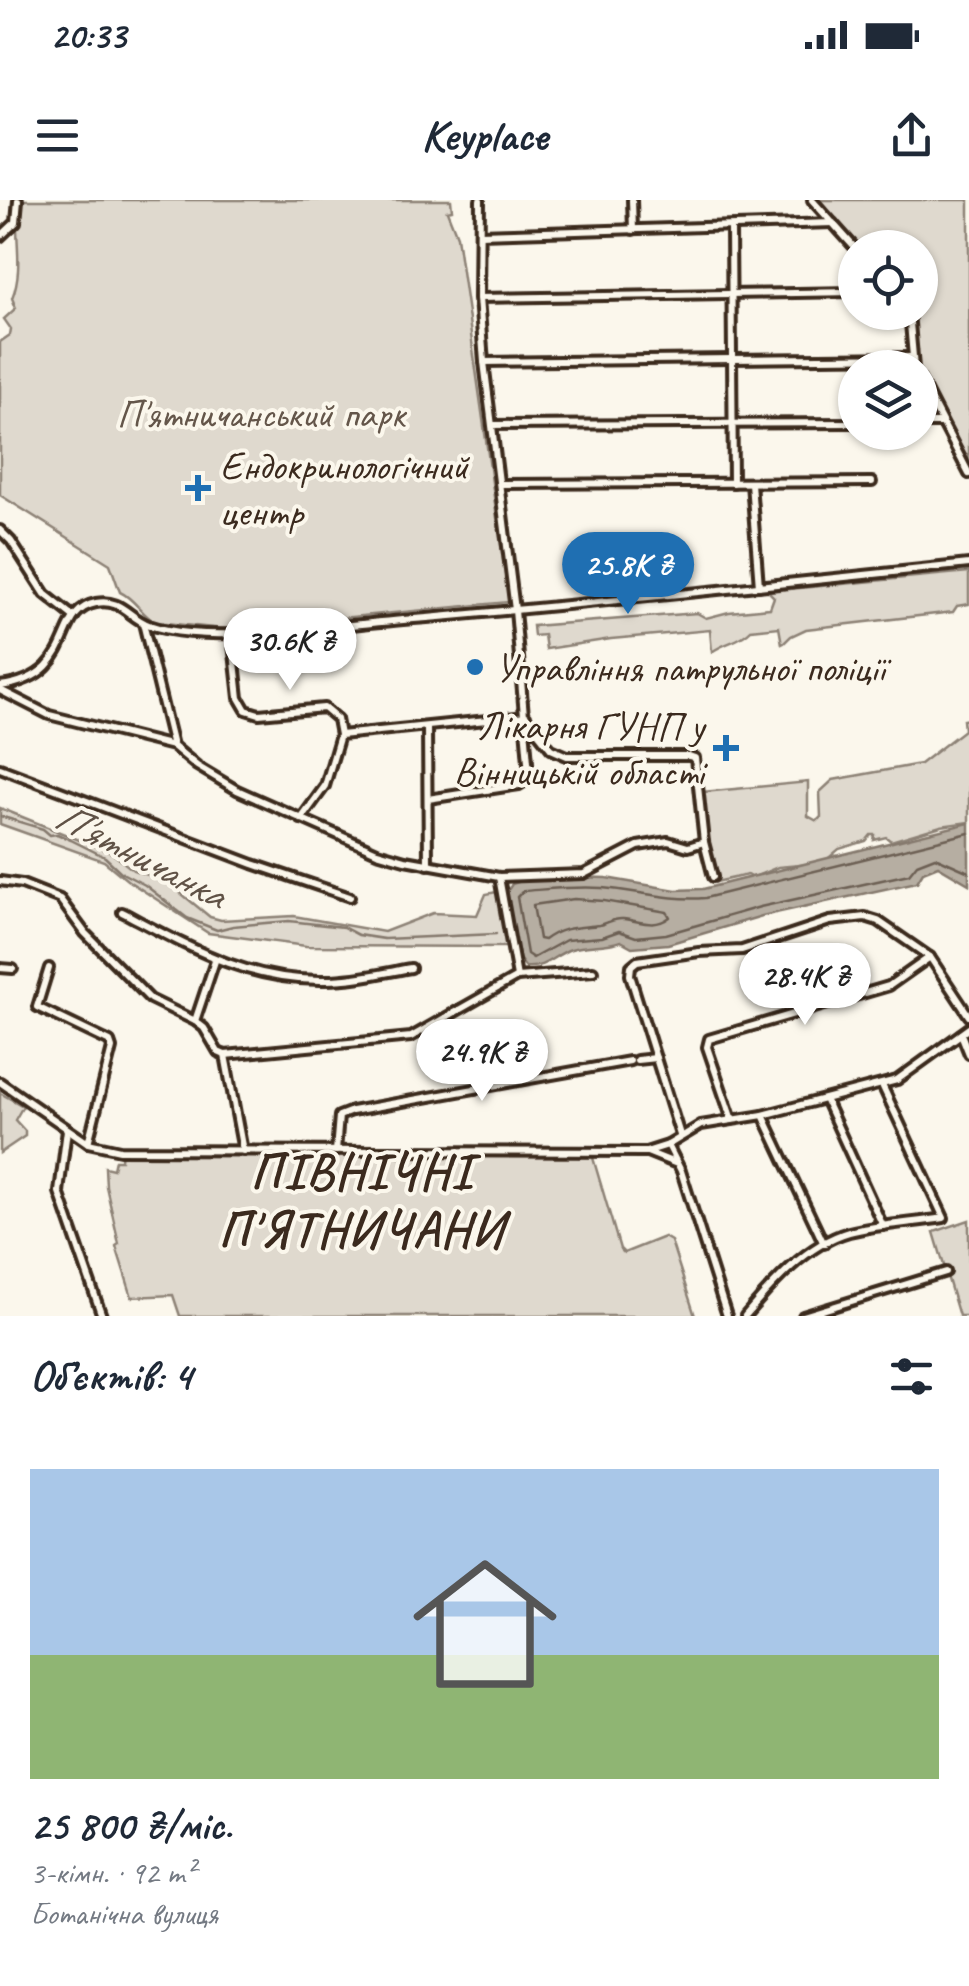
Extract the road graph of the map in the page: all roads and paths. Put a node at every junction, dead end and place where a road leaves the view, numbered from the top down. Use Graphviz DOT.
graph roads {
  1 [pos="18,200"];
  2 [pos="480,200"];
  3 [pos="632,200"];
  4 [pos="812,200"];
  5 [pos="833,223"];
  6 [pos="731,228"];
  7 [pos="633,230"];
  8 [pos="839,230"];
  9 [pos="480,234"];
  10 [pos="0,237"];
  11 [pos="838,292"];
  12 [pos="730,295"];
  13 [pos="479,298"];
  14 [pos="838,359"];
  15 [pos="732,361"];
  16 [pos="484,362"];
  17 [pos="938,415"];
  18 [pos="733,423"];
  19 [pos="838,423"];
  20 [pos="938,423"];
  21 [pos="942,423"];
  22 [pos="492,425"];
  23 [pos="969,474"];
  24 [pos="872,482"];
  25 [pos="734,483"];
  26 [pos="751,483"];
  27 [pos="500,484"];
  28 [pos="0,530"];
  29 [pos="969,564"];
  30 [pos="759,586"];
  31 [pos="515,610"];
  32 [pos="74,617"];
  33 [pos="144,623"];
  34 [pos="232,634"];
  35 [pos="0,688"];
  36 [pos="526,716"];
  37 [pos="427,728"];
  38 [pos="340,735"];
  39 [pos="173,746"];
  40 [pos="0,768"];
  41 [pos="428,798"];
  42 [pos="301,818"];
  43 [pos="704,842"];
  44 [pos="428,865"];
  45 [pos="499,877"];
  46 [pos="713,877"];
  47 [pos="0,882"];
  48 [pos="350,897"];
  49 [pos="122,912"];
  50 [pos="930,956"];
  51 [pos="215,961"];
  52 [pos="0,968"];
  53 [pos="48,968"];
  54 [pos="411,968"];
  55 [pos="13,969"];
  56 [pos="593,970"];
  57 [pos="516,977"];
  58 [pos="969,1016"];
  59 [pos="195,1022"];
  60 [pos="969,1028"];
  61 [pos="961,1034"];
  62 [pos="226,1054"];
  63 [pos="969,1054"];
  64 [pos="656,1058"];
  65 [pos="0,1082"];
  66 [pos="882,1085"];
  67 [pos="825,1099"];
  68 [pos="763,1116"];
  69 [pos="732,1120"];
  70 [pos="67,1130"];
  71 [pos="680,1136"];
  72 [pos="88,1143"];
  73 [pos="668,1145"];
  74 [pos="243,1151"];
  75 [pos="336,1151"];
  76 [pos="646,1152"];
  77 [pos="678,1165"];
  78 [pos="883,1226"];
  79 [pos="824,1244"];
  80 [pos="946,1272"];
  81 [pos="102,1316"];
  82 [pos="727,1316"];
  83 [pos="745,1316"];
  84 [pos="803,1316"];
  1 -- 10 [label="street"];
  2 -- 9 [label="street"];
  3 -- 7 [label="street"];
  4 -- 5 [label="street"];
  5 -- 6 [label="street"];
  5 -- 8 [label="street"];
  6 -- 7 [label="street"];
  6 -- 12 [label="street"];
  7 -- 9 [label="street"];
  9 -- 13 [label="street"];
  11 -- 12 [label="street"];
  12 -- 13 [label="street"];
  12 -- 15 [label="street"];
  13 -- 16 [label="street"];
  14 -- 15 [label="street"];
  15 -- 16 [label="street"];
  15 -- 18 [label="street"];
  16 -- 22 [label="street"];
  17 -- 21 [label="street"];
  18 -- 19 [label="street"];
  18 -- 22 [label="street"];
  18 -- 25 [label="street"];
  20 -- 21 [label="street"];
  21 -- 23 [label="street"];
  22 -- 27 [label="street"];
  24 -- 26 [label="street"];
  25 -- 26 [label="street"];
  25 -- 27 [label="street"];
  26 -- 30 [label="street"];
  27 -- 31 [label="street"];
  28 -- 32 [label="street"];
  29 -- 30 [label="street"];
  30 -- 31 [label="street"];
  31 -- 34 [label="street"];
  31 -- 36 [label="street"];
  32 -- 33 [label="street"];
  32 -- 35 [label="street"];
  33 -- 34 [label="street"];
  33 -- 39 [label="street"];
  34 -- 38 [label="street"];
  35 -- 39 [label="street"];
  36 -- 37 [label="street"];
  36 -- 41 [label="street"];
  36 -- 43 [label="street"];
  37 -- 38 [label="street"];
  37 -- 41 [label="street"];
  38 -- 42 [label="street"];
  39 -- 42 [label="street"];
  40 -- 48 [label="street"];
  41 -- 44 [label="street"];
  42 -- 44 [label="street"];
  43 -- 45 [label="street"];
  43 -- 46 [label="street"];
  44 -- 45 [label="street"];
  45 -- 57 [label="street"];
  47 -- 59 [label="street"];
  49 -- 51 [label="street"];
  50 -- 58 [label="street"];
  50 -- 64 [label="street"];
  50 -- 69 [label="street"];
  51 -- 54 [label="street"];
  51 -- 59 [label="street"];
  52 -- 55 [label="street"];
  53 -- 72 [label="street"];
  56 -- 57 [label="street"];
  57 -- 62 [label="street"];
  59 -- 62 [label="street"];
  60 -- 61 [label="street"];
  61 -- 63 [label="street"];
  61 -- 66 [label="street"];
  62 -- 74 [label="street"];
  64 -- 71 [label="street"];
  64 -- 75 [label="street"];
  65 -- 70 [label="street"];
  66 -- 67 [label="street"];
  66 -- 78 [label="street"];
  67 -- 68 [label="street"];
  67 -- 78 [label="street"];
  68 -- 69 [label="street"];
  68 -- 79 [label="street"];
  69 -- 71 [label="street"];
  70 -- 72 [label="street"];
  70 -- 81 [label="street"];
  71 -- 73 [label="street"];
  72 -- 74 [label="street"];
  73 -- 76 [label="street"];
  73 -- 77 [label="street"];
  74 -- 75 [label="street"];
  75 -- 76 [label="street"];
  76 -- 77 [label="street"];
  77 -- 82 [label="street"];
  78 -- 79 [label="street"];
  79 -- 83 [label="street"];
  80 -- 84 [label="street"];
}
